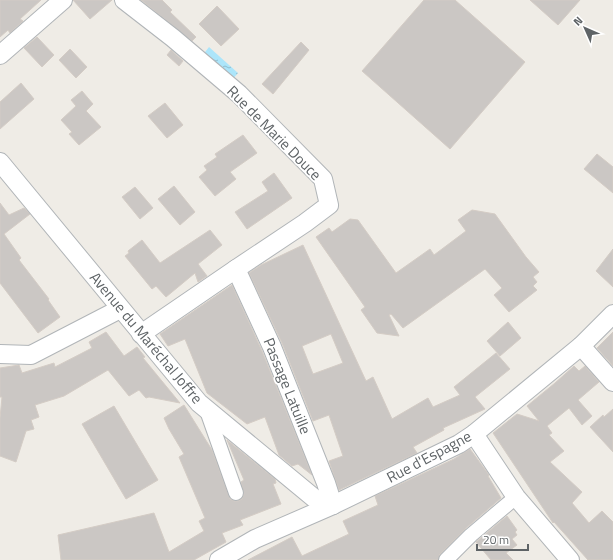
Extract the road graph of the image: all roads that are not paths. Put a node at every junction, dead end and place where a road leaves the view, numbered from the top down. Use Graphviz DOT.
graph roads {
  1 [pos="62,0"];
  2 [pos="124,0"];
  3 [pos="0,55"];
  4 [pos="0,162"];
  5 [pos="236,269"];
  6 [pos="120,309"];
  7 [pos="613,314"];
  8 [pos="141,334"];
  9 [pos="581,346"];
  10 [pos="0,354"];
  11 [pos="613,382"];
  12 [pos="206,408"];
  13 [pos="474,434"];
  14 [pos="236,493"];
  15 [pos="516,497"];
  16 [pos="333,505"];
  17 [pos="219,560"];
  18 [pos="446,560"];
  19 [pos="570,560"];
  1 -- 3 [label="street"];
  2 -- 5 [label="street, Rue de Marie Douce"];
  4 -- 6 [label="street, Avenue du Maréchal Joffre"];
  5 -- 8 [label="street, Rue de Marie Douce"];
  5 -- 16 [label="street, Passage Latuille"];
  6 -- 8 [label="street, Avenue du Maréchal Joffre"];
  6 -- 10 [label="street"];
  7 -- 9 [label="street, Rue d'Espagne"];
  8 -- 12 [label="street, Avenue du Maréchal Joffre"];
  9 -- 11 [label="street"];
  9 -- 13 [label="street, Rue d'Espagne"];
  12 -- 14 [label="street"];
  12 -- 16 [label="street, Avenue du Maréchal Joffre"];
  13 -- 15 [label="street"];
  13 -- 16 [label="street, Rue d'Espagne"];
  15 -- 18 [label="street"];
  15 -- 19 [label="street"];
  16 -- 17 [label="street, Rue d'Espagne"];
}
